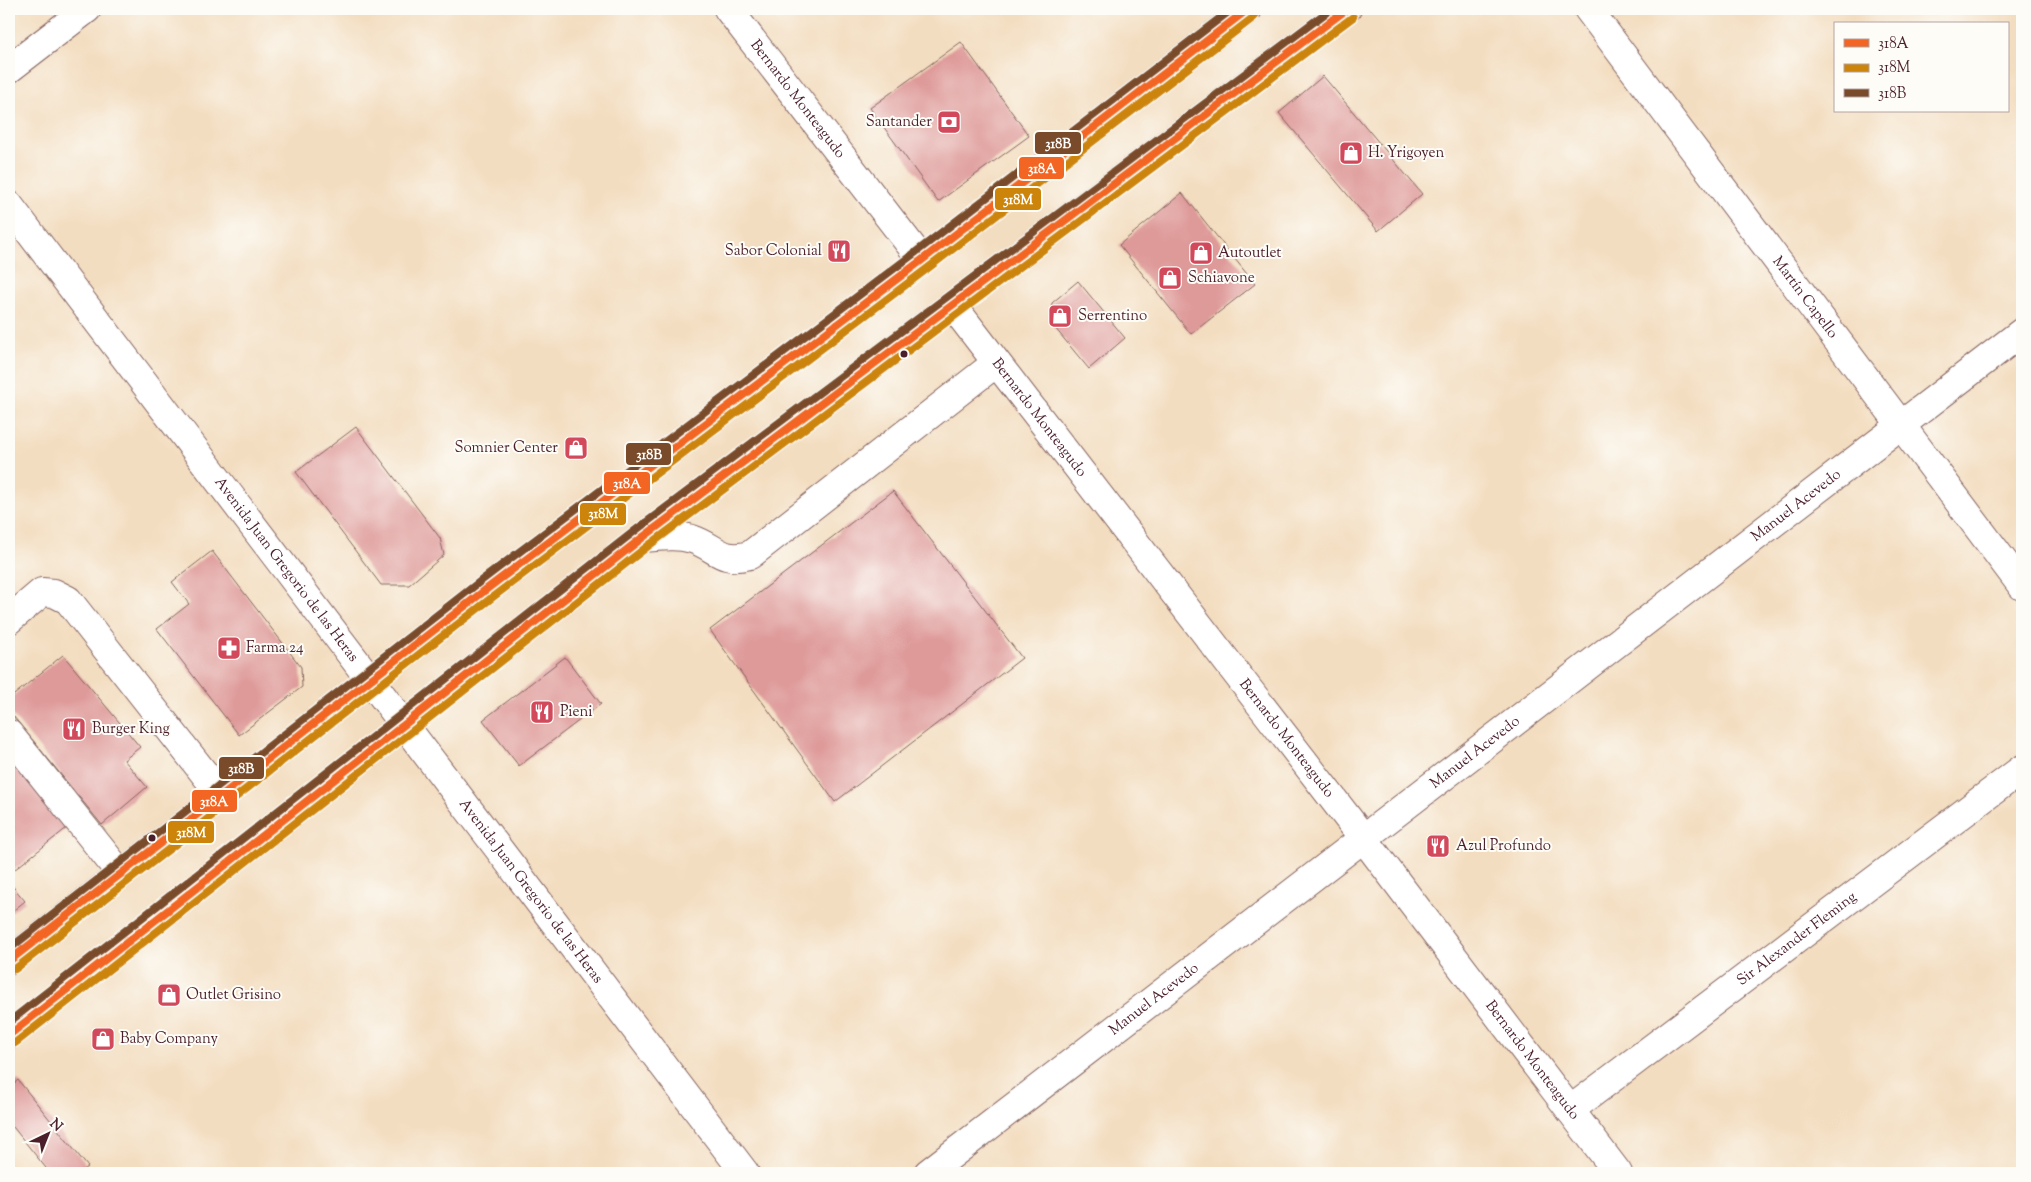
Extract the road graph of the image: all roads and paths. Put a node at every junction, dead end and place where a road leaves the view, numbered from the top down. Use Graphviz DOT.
graph roads {
  1 [pos="87,9"];
  2 [pos="728,9"];
  3 [pos="1248,9"];
  4 [pos="1347,9"];
  5 [pos="1588,9"];
  6 [pos="9,68"];
  7 [pos="9,205"];
  8 [pos="922,260"];
  9 [pos="953,306"];
  10 [pos="2022,332"];
  11 [pos="996,363"];
  12 [pos="1901,425"];
  13 [pos="642,538"];
  14 [pos="2022,586"];
  15 [pos="9,620"];
  16 [pos="370,680"];
  17 [pos="405,724"];
  18 [pos="9,734"];
  19 [pos="2022,769"];
  20 [pos="222,796"];
  21 [pos="1364,839"];
  22 [pos="121,874"];
  23 [pos="9,961"];
  24 [pos="9,1035"];
  25 [pos="1570,1110"];
  26 [pos="745,1173"];
  27 [pos="928,1173"];
  28 [pos="1618,1173"];
  1 -- 6 [label="street"];
  2 -- 8 [label="street, Bernardo Monteagudo"];
  3 -- 8 [label="main road"];
  4 -- 9 [label="main road"];
  5 -- 12 [label="street, Martín Capello"];
  7 -- 16 [label="street, Avenida Juan Gregorio de las Heras"];
  8 -- 16 [label="main road"];
  9 -- 11 [label="street, Bernardo Monteagudo"];
  9 -- 13 [label="main road"];
  10 -- 12 [label="street, Manuel Acevedo"];
  11 -- 13 [label="street"];
  11 -- 21 [label="street, Bernardo Monteagudo"];
  12 -- 14 [label="street, Martín Capello"];
  12 -- 21 [label="street, Manuel Acevedo"];
  13 -- 17 [label="main road"];
  15 -- 20 [label="street"];
  16 -- 17 [label="street, Avenida Juan Gregorio de las Heras"];
  16 -- 20 [label="main road"];
  17 -- 24 [label="main road"];
  17 -- 26 [label="street, Avenida Juan Gregorio de las Heras"];
  18 -- 22 [label="street"];
  19 -- 25 [label="street, Sir Alexander Fleming"];
  20 -- 22 [label="main road"];
  21 -- 25 [label="street, Bernardo Monteagudo"];
  21 -- 27 [label="street, Manuel Acevedo"];
  22 -- 23 [label="main road"];
  25 -- 28 [label="street, Bernardo Monteagudo"];
}
